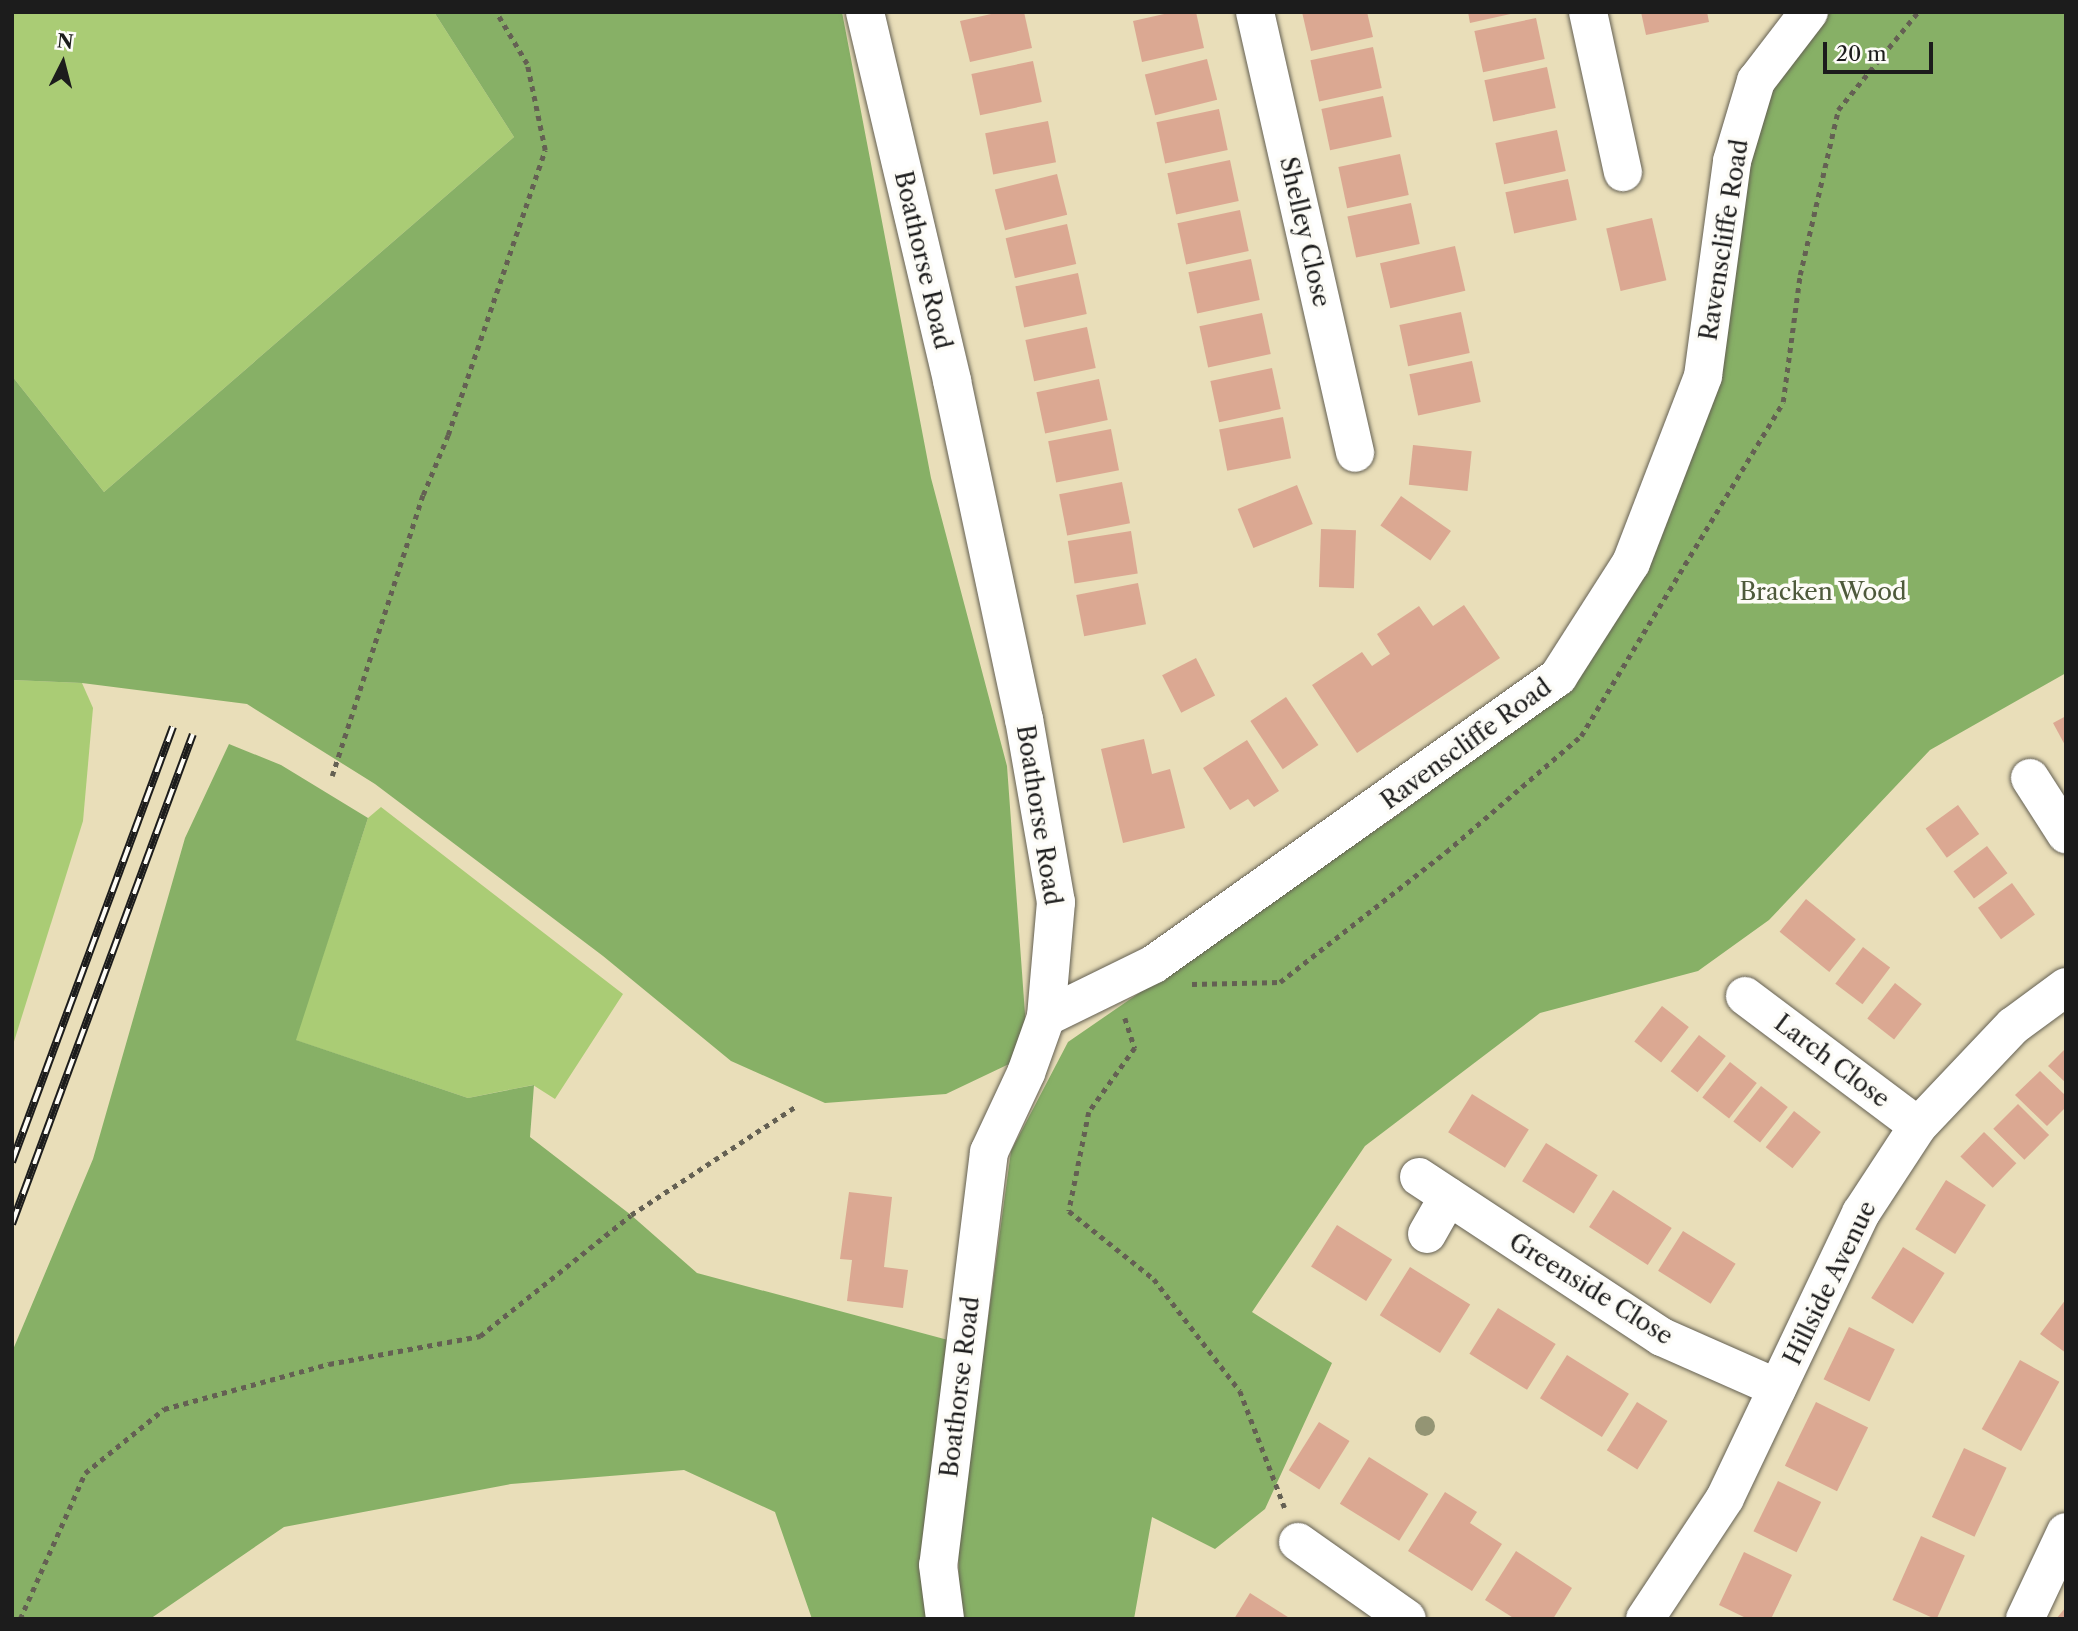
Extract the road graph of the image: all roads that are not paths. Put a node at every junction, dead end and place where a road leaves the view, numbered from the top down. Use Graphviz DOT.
graph roads {
  1 [pos="865,12"];
  2 [pos="1255,12"];
  3 [pos="1588,12"];
  4 [pos="1809,12"];
  5 [pos="1623,172"];
  6 [pos="1355,453"];
  7 [pos="2029,778"];
  8 [pos="2066,835"];
  9 [pos="2066,987"];
  10 [pos="1745,996"];
  11 [pos="1046,1017"];
  12 [pos="1918,1126"];
  13 [pos="1427,1234"];
  14 [pos="1777,1388"];
  15 [pos="2066,1532"];
  16 [pos="1298,1542"];
  17 [pos="945,1619"];
  18 [pos="1406,1619"];
  19 [pos="1645,1619"];
  20 [pos="2025,1619"];
  1 -- 11 [label="street, Boathorse Road"];
  2 -- 6 [label="street, Shelley Close"];
  3 -- 5 [label="street"];
  4 -- 11 [label="street, Ravenscliffe Road"];
  7 -- 8 [label="street"];
  9 -- 12 [label="street, Hillside Avenue"];
  10 -- 12 [label="street, Larch Close"];
  11 -- 17 [label="street, Boathorse Road"];
  12 -- 14 [label="street, Hillside Avenue"];
  13 -- 14 [label="street, Greenside Close"];
  14 -- 19 [label="street, Hillside Avenue"];
  15 -- 20 [label="street"];
  16 -- 18 [label="street"];
}
